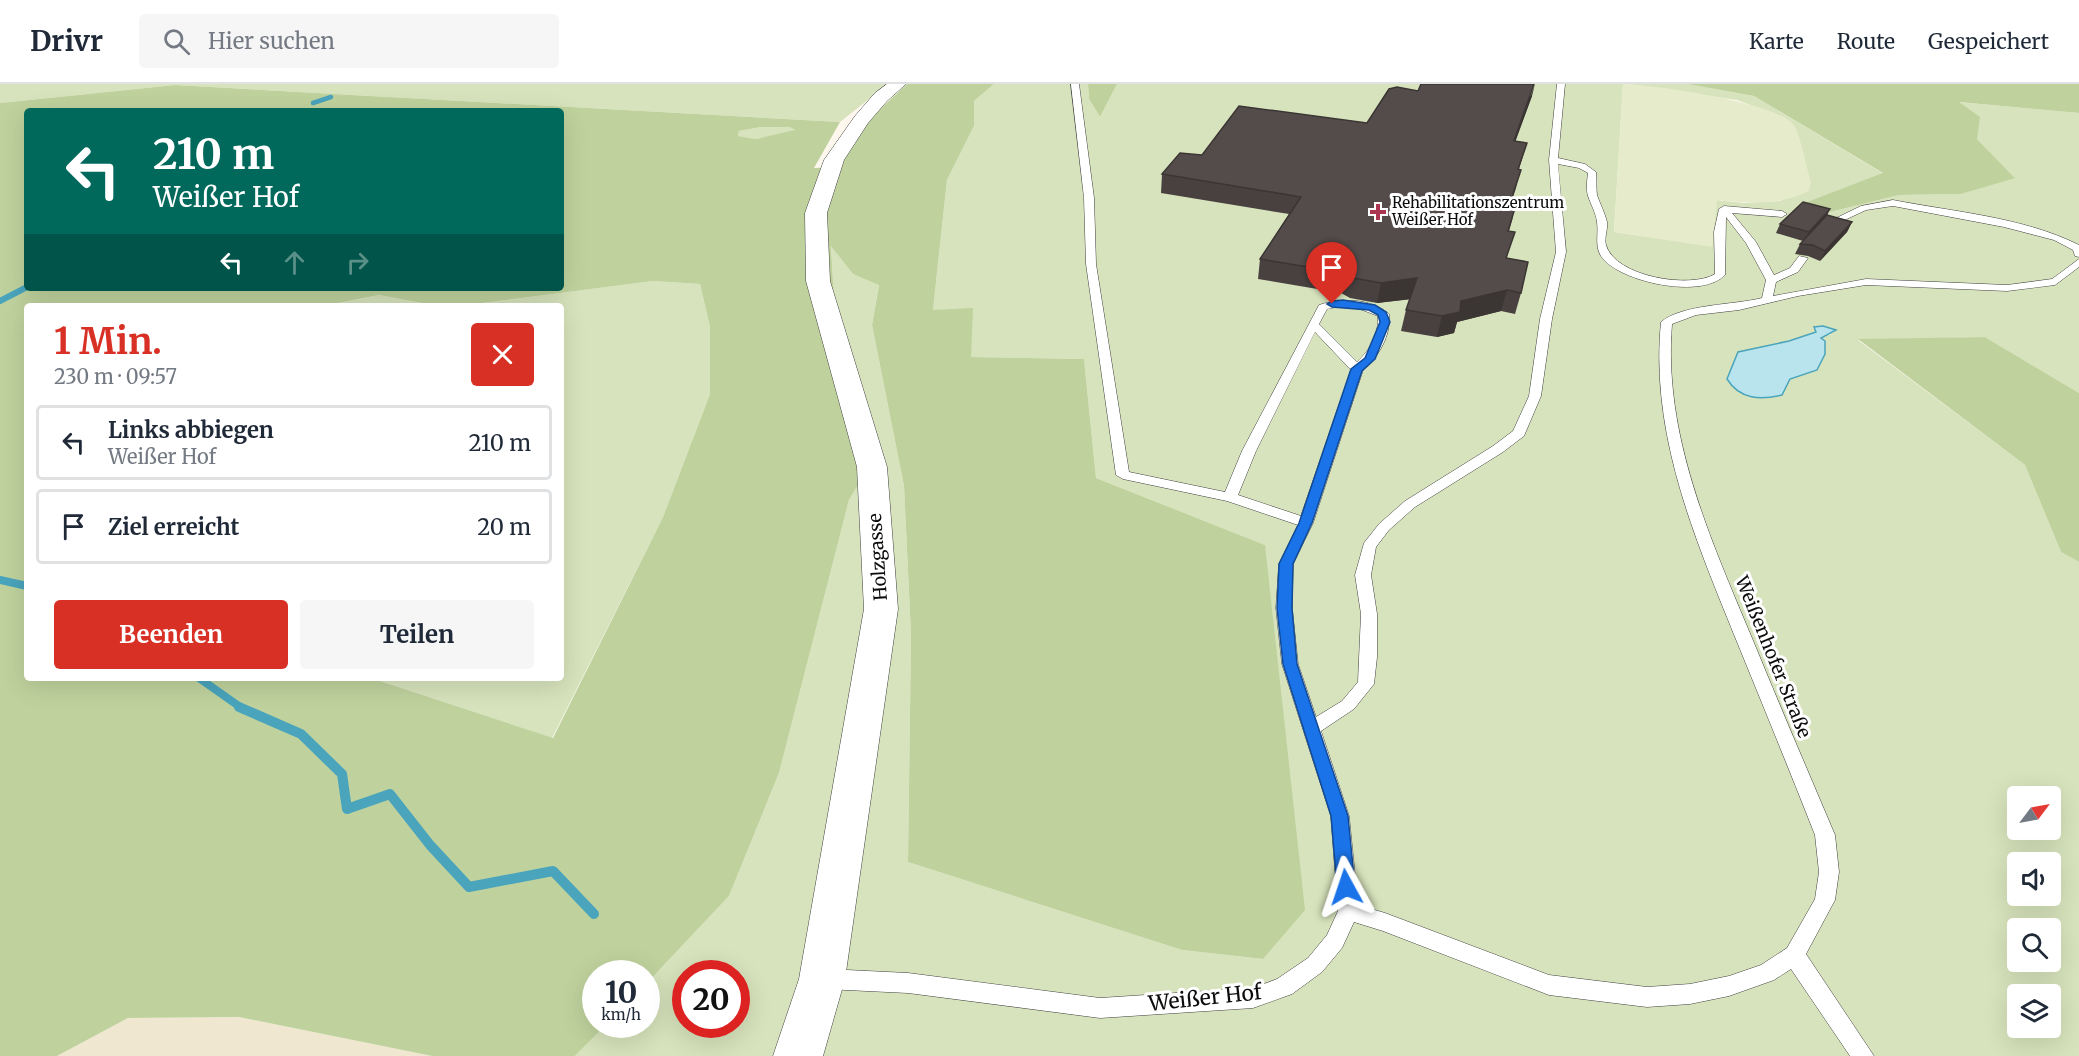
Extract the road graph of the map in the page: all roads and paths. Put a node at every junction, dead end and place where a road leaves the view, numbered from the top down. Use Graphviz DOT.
graph roads {
  1 [pos="898,84"];
  2 [pos="1075,84"];
  3 [pos="1561,84"];
  4 [pos="1553,160"];
  5 [pos="1724,209"];
  6 [pos="1782,214"];
  7 [pos="1831,224"];
  8 [pos="2079,254"];
  9 [pos="1803,258"];
  10 [pos="2079,262"];
  11 [pos="1771,280"];
  12 [pos="1767,301"];
  13 [pos="1313,324"];
  14 [pos="1357,369"];
  15 [pos="1230,497"];
  16 [pos="1306,523"];
  17 [pos="1311,728"];
  18 [pos="1348,911"];
  19 [pos="1794,955"];
  20 [pos="822,979"];
  21 [pos="798,1056"];
  22 [pos="1863,1056"];
  1 -- 20 [label="street, Holzgasse"];
  2 -- 15 [label="lane"];
  3 -- 4 [label="lane"];
  4 -- 5 [label="lane"];
  4 -- 17 [label="lane"];
  5 -- 6 [label="lane"];
  5 -- 11 [label="lane"];
  7 -- 8 [label="lane"];
  9 -- 11 [label="lane"];
  10 -- 12 [label="lane, Weißenhofer Straße"];
  11 -- 12 [label="lane"];
  12 -- 19 [label="lane, Weißenhofer Straße"];
  13 -- 14 [label="lane"];
  13 -- 14 [label="lane, Weißer Hof"];
  13 -- 15 [label="lane"];
  14 -- 16 [label="lane, Weißer Hof"];
  15 -- 16 [label="lane"];
  16 -- 17 [label="lane, Weißer Hof"];
  17 -- 18 [label="lane, Weißer Hof"];
  18 -- 19 [label="lane, Weißenhofer Straße"];
  18 -- 20 [label="lane, Weißer Hof"];
  19 -- 22 [label="lane"];
  20 -- 21 [label="street, Holzgasse"];
}
